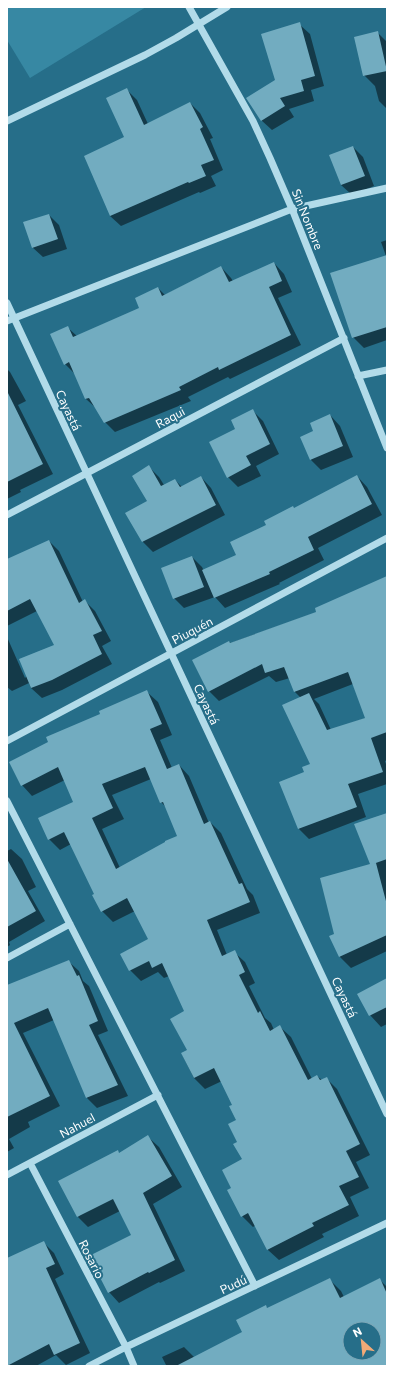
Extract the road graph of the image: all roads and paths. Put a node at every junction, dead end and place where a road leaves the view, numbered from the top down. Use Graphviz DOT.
graph roads {
  1 [pos="189,7"];
  2 [pos="227,7"];
  3 [pos="198,23"];
  4 [pos="7,122"];
  5 [pos="387,188"];
  6 [pos="292,209"];
  7 [pos="7,303"];
  8 [pos="11,320"];
  9 [pos="344,338"];
  10 [pos="387,370"];
  11 [pos="358,376"];
  12 [pos="387,448"];
  13 [pos="87,473"];
  14 [pos="7,516"];
  15 [pos="387,538"];
  16 [pos="171,653"];
  17 [pos="7,741"];
  18 [pos="7,801"];
  19 [pos="70,924"];
  20 [pos="7,958"];
  21 [pos="158,1095"];
  22 [pos="387,1114"];
  23 [pos="30,1163"];
  24 [pos="7,1175"];
  25 [pos="387,1223"];
  26 [pos="255,1286"];
  27 [pos="126,1347"];
  28 [pos="89,1366"];
  29 [pos="134,1366"];
  1 -- 3 [label="street, Sin Nombre"];
  2 -- 3 [label="street"];
  3 -- 4 [label="street"];
  3 -- 6 [label="street, Sin Nombre"];
  5 -- 6 [label="street"];
  6 -- 8 [label="street"];
  6 -- 9 [label="street, Sin Nombre"];
  7 -- 8 [label="street, Cayastá"];
  8 -- 13 [label="street, Cayastá"];
  9 -- 11 [label="street, Sin Nombre"];
  9 -- 13 [label="street, Raqui"];
  10 -- 11 [label="street"];
  11 -- 12 [label="street, Sin Nombre"];
  13 -- 14 [label="street, Raqui"];
  13 -- 16 [label="street, Cayastá"];
  15 -- 16 [label="street, Piuquén"];
  16 -- 17 [label="street, Piuquén"];
  16 -- 22 [label="street, Cayastá"];
  18 -- 19 [label="street"];
  19 -- 20 [label="street"];
  19 -- 21 [label="street"];
  21 -- 23 [label="street, Nahuel"];
  21 -- 26 [label="street"];
  23 -- 24 [label="street, Nahuel"];
  23 -- 27 [label="street, Rosario"];
  25 -- 26 [label="street, Pudú"];
  26 -- 27 [label="street, Pudú"];
  27 -- 28 [label="street, Pudú"];
  27 -- 29 [label="street, Rosario"];
}
